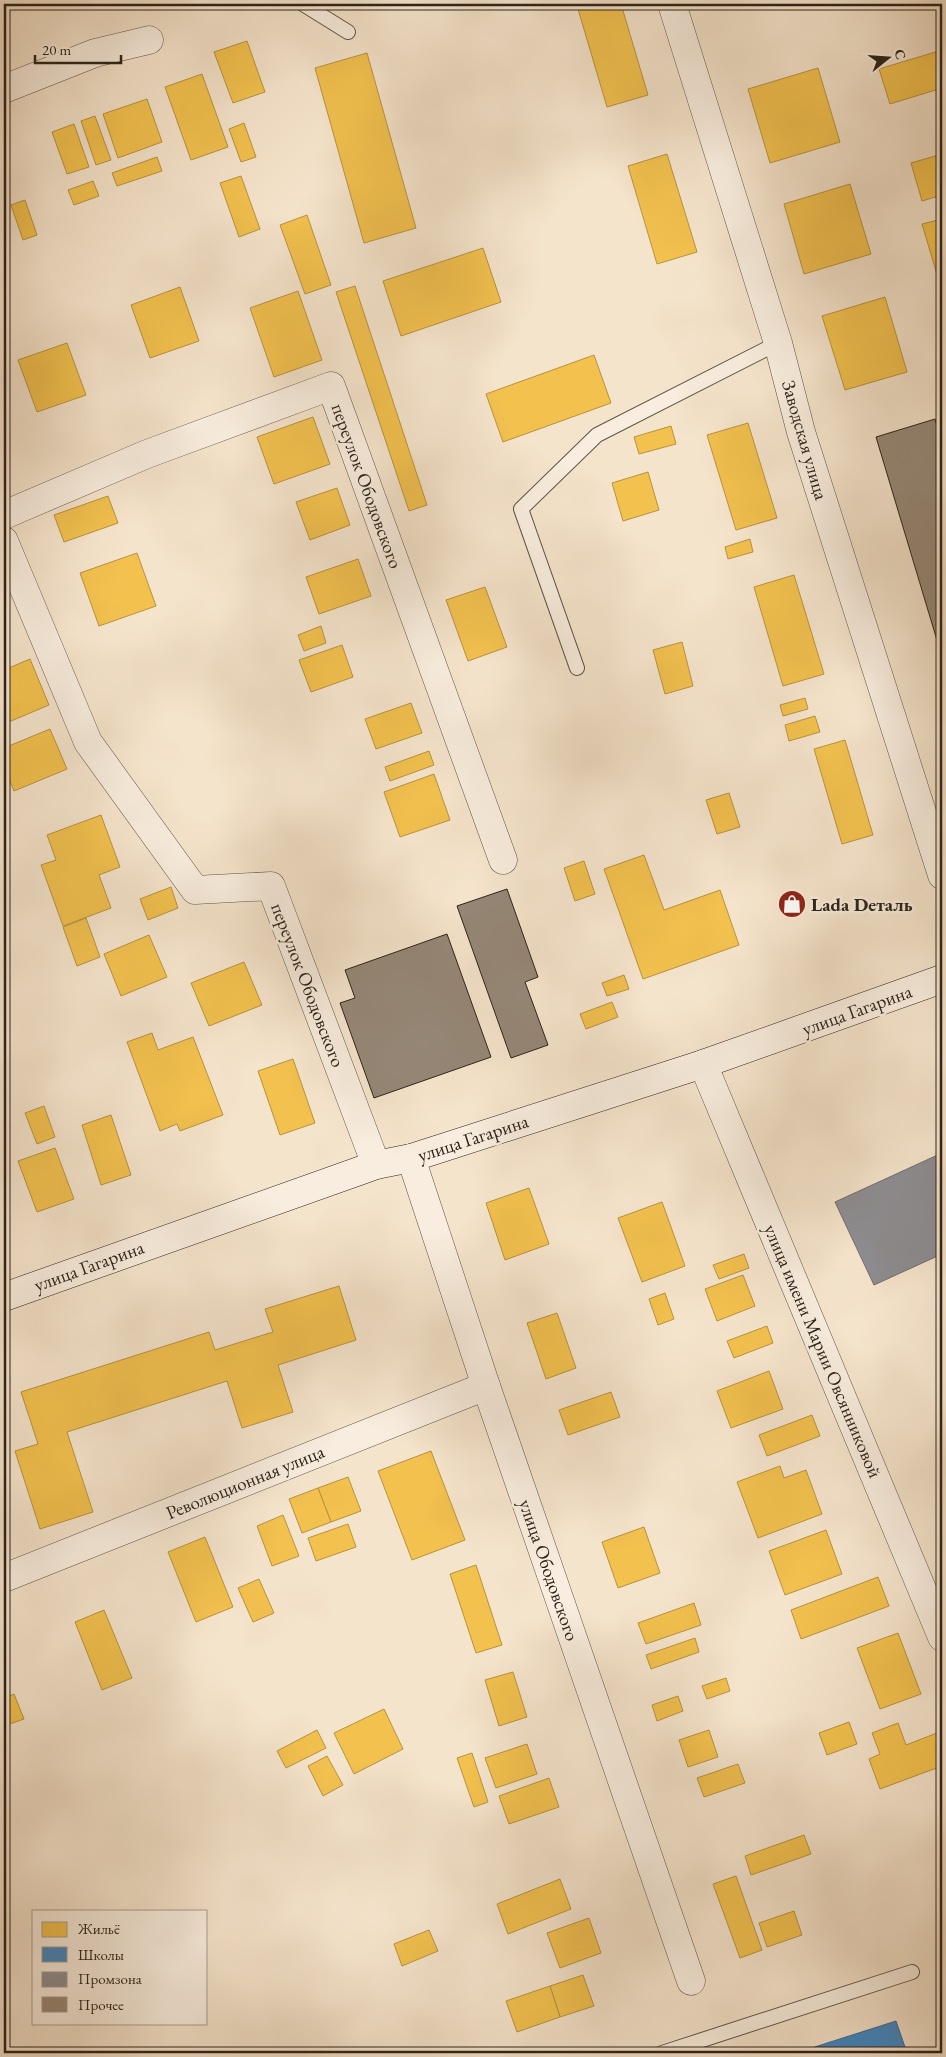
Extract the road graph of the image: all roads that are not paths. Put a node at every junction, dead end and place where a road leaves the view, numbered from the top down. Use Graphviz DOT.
graph roads {
  1 [pos="303,4"];
  2 [pos="672,4"];
  3 [pos="348,32"];
  4 [pos="149,40"];
  5 [pos="4,89"];
  6 [pos="778,343"];
  7 [pos="4,515"];
  8 [pos="4,541"];
  9 [pos="576,668"];
  10 [pos="503,860"];
  11 [pos="942,875"];
  12 [pos="942,980"];
  13 [pos="703,1064"];
  14 [pos="411,1158"];
  15 [pos="376,1165"];
  16 [pos="4,1297"];
  17 [pos="486,1386"];
  18 [pos="4,1578"];
  19 [pos="942,1637"];
  20 [pos="912,1972"];
  21 [pos="691,1981"];
  22 [pos="662,2053"];
  1 -- 3 [label="lane"];
  2 -- 6 [label="street, Заводская улица"];
  4 -- 5 [label="street"];
  6 -- 9 [label="lane"];
  6 -- 11 [label="street, Заводская улица"];
  7 -- 10 [label="street, переулок Ободовского"];
  8 -- 15 [label="street, переулок Ободовского"];
  12 -- 13 [label="street, улица Гагарина"];
  13 -- 14 [label="street, улица Гагарина"];
  13 -- 19 [label="street, улица имени Марии Овсянниковой"];
  14 -- 15 [label="street, улица Гагарина"];
  14 -- 17 [label="street, улица Ободовского"];
  15 -- 16 [label="street, улица Гагарина"];
  17 -- 18 [label="street, Революционная улица"];
  17 -- 21 [label="street, улица Ободовского"];
  20 -- 22 [label="lane"];
}
